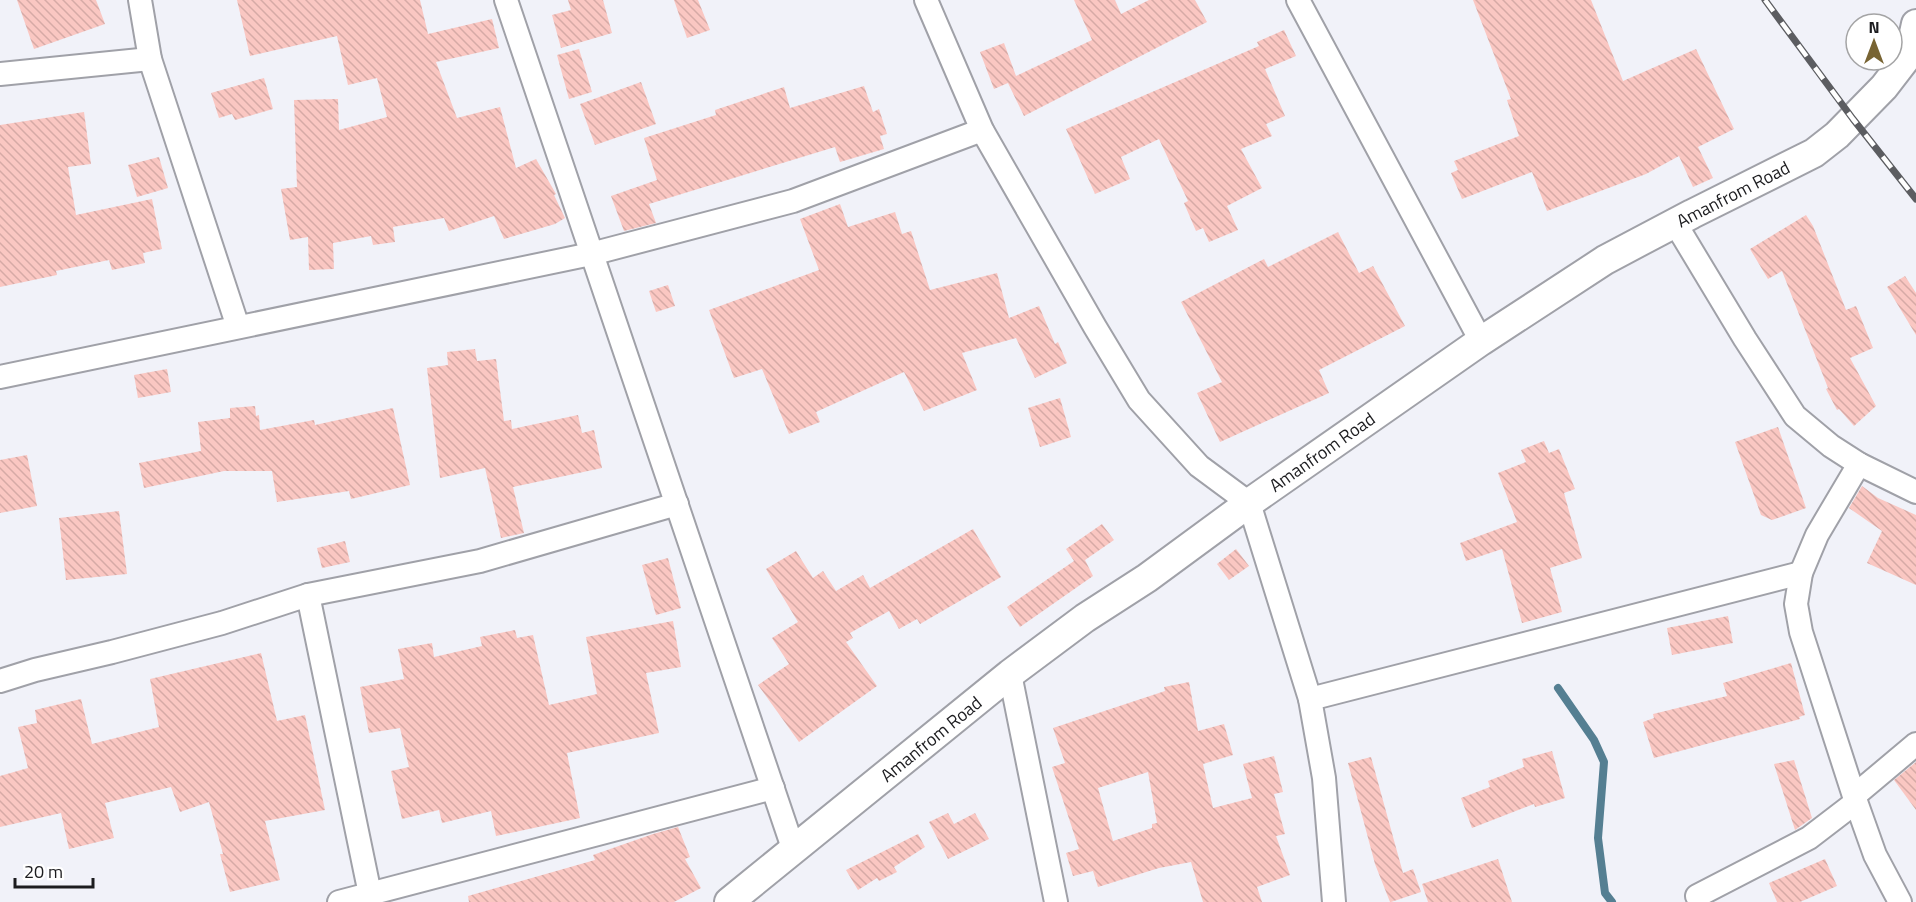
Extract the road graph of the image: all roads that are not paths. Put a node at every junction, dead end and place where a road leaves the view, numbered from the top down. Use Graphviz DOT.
graph roads {
  1 [pos="140,0"];
  2 [pos="506,0"];
  3 [pos="926,0"];
  4 [pos="1298,0"];
  5 [pos="1916,24"];
  6 [pos="150,58"];
  7 [pos="1910,68"];
  8 [pos="0,74"];
  9 [pos="982,130"];
  10 [pos="1675,224"];
  11 [pos="591,254"];
  12 [pos="238,327"];
  13 [pos="1481,341"];
  14 [pos="0,377"];
  15 [pos="1859,464"];
  16 [pos="1916,492"];
  17 [pos="1249,503"];
  18 [pos="677,504"];
  19 [pos="1801,573"];
  20 [pos="308,595"];
  21 [pos="1010,674"];
  22 [pos="0,681"];
  23 [pos="1310,699"];
  24 [pos="1916,744"];
  25 [pos="773,788"];
  26 [pos="1855,799"];
  27 [pos="794,851"];
  28 [pos="370,894"];
  29 [pos="1697,896"];
  30 [pos="339,902"];
  31 [pos="729,902"];
  32 [pos="1056,902"];
  33 [pos="1334,902"];
  34 [pos="1900,902"];
  1 -- 6 [label="street"];
  2 -- 11 [label="street"];
  3 -- 9 [label="street"];
  4 -- 13 [label="street"];
  5 -- 7 [label="street, Amanfrom Road"];
  6 -- 8 [label="street"];
  6 -- 12 [label="street"];
  7 -- 10 [label="street, Amanfrom Road"];
  9 -- 11 [label="street"];
  9 -- 17 [label="street"];
  10 -- 13 [label="street, Amanfrom Road"];
  10 -- 15 [label="street"];
  11 -- 12 [label="street"];
  11 -- 18 [label="street"];
  12 -- 14 [label="street"];
  13 -- 17 [label="street, Amanfrom Road"];
  15 -- 16 [label="street"];
  15 -- 19 [label="street"];
  17 -- 21 [label="street, Amanfrom Road"];
  17 -- 23 [label="street"];
  18 -- 20 [label="street"];
  18 -- 25 [label="street"];
  19 -- 23 [label="street"];
  19 -- 26 [label="street"];
  20 -- 22 [label="street"];
  20 -- 28 [label="street"];
  21 -- 27 [label="street, Amanfrom Road"];
  21 -- 32 [label="street"];
  23 -- 33 [label="street"];
  24 -- 26 [label="street"];
  25 -- 27 [label="street"];
  25 -- 28 [label="street"];
  26 -- 29 [label="street"];
  26 -- 34 [label="street"];
  27 -- 31 [label="street, Amanfrom Road"];
  28 -- 30 [label="street"];
}
